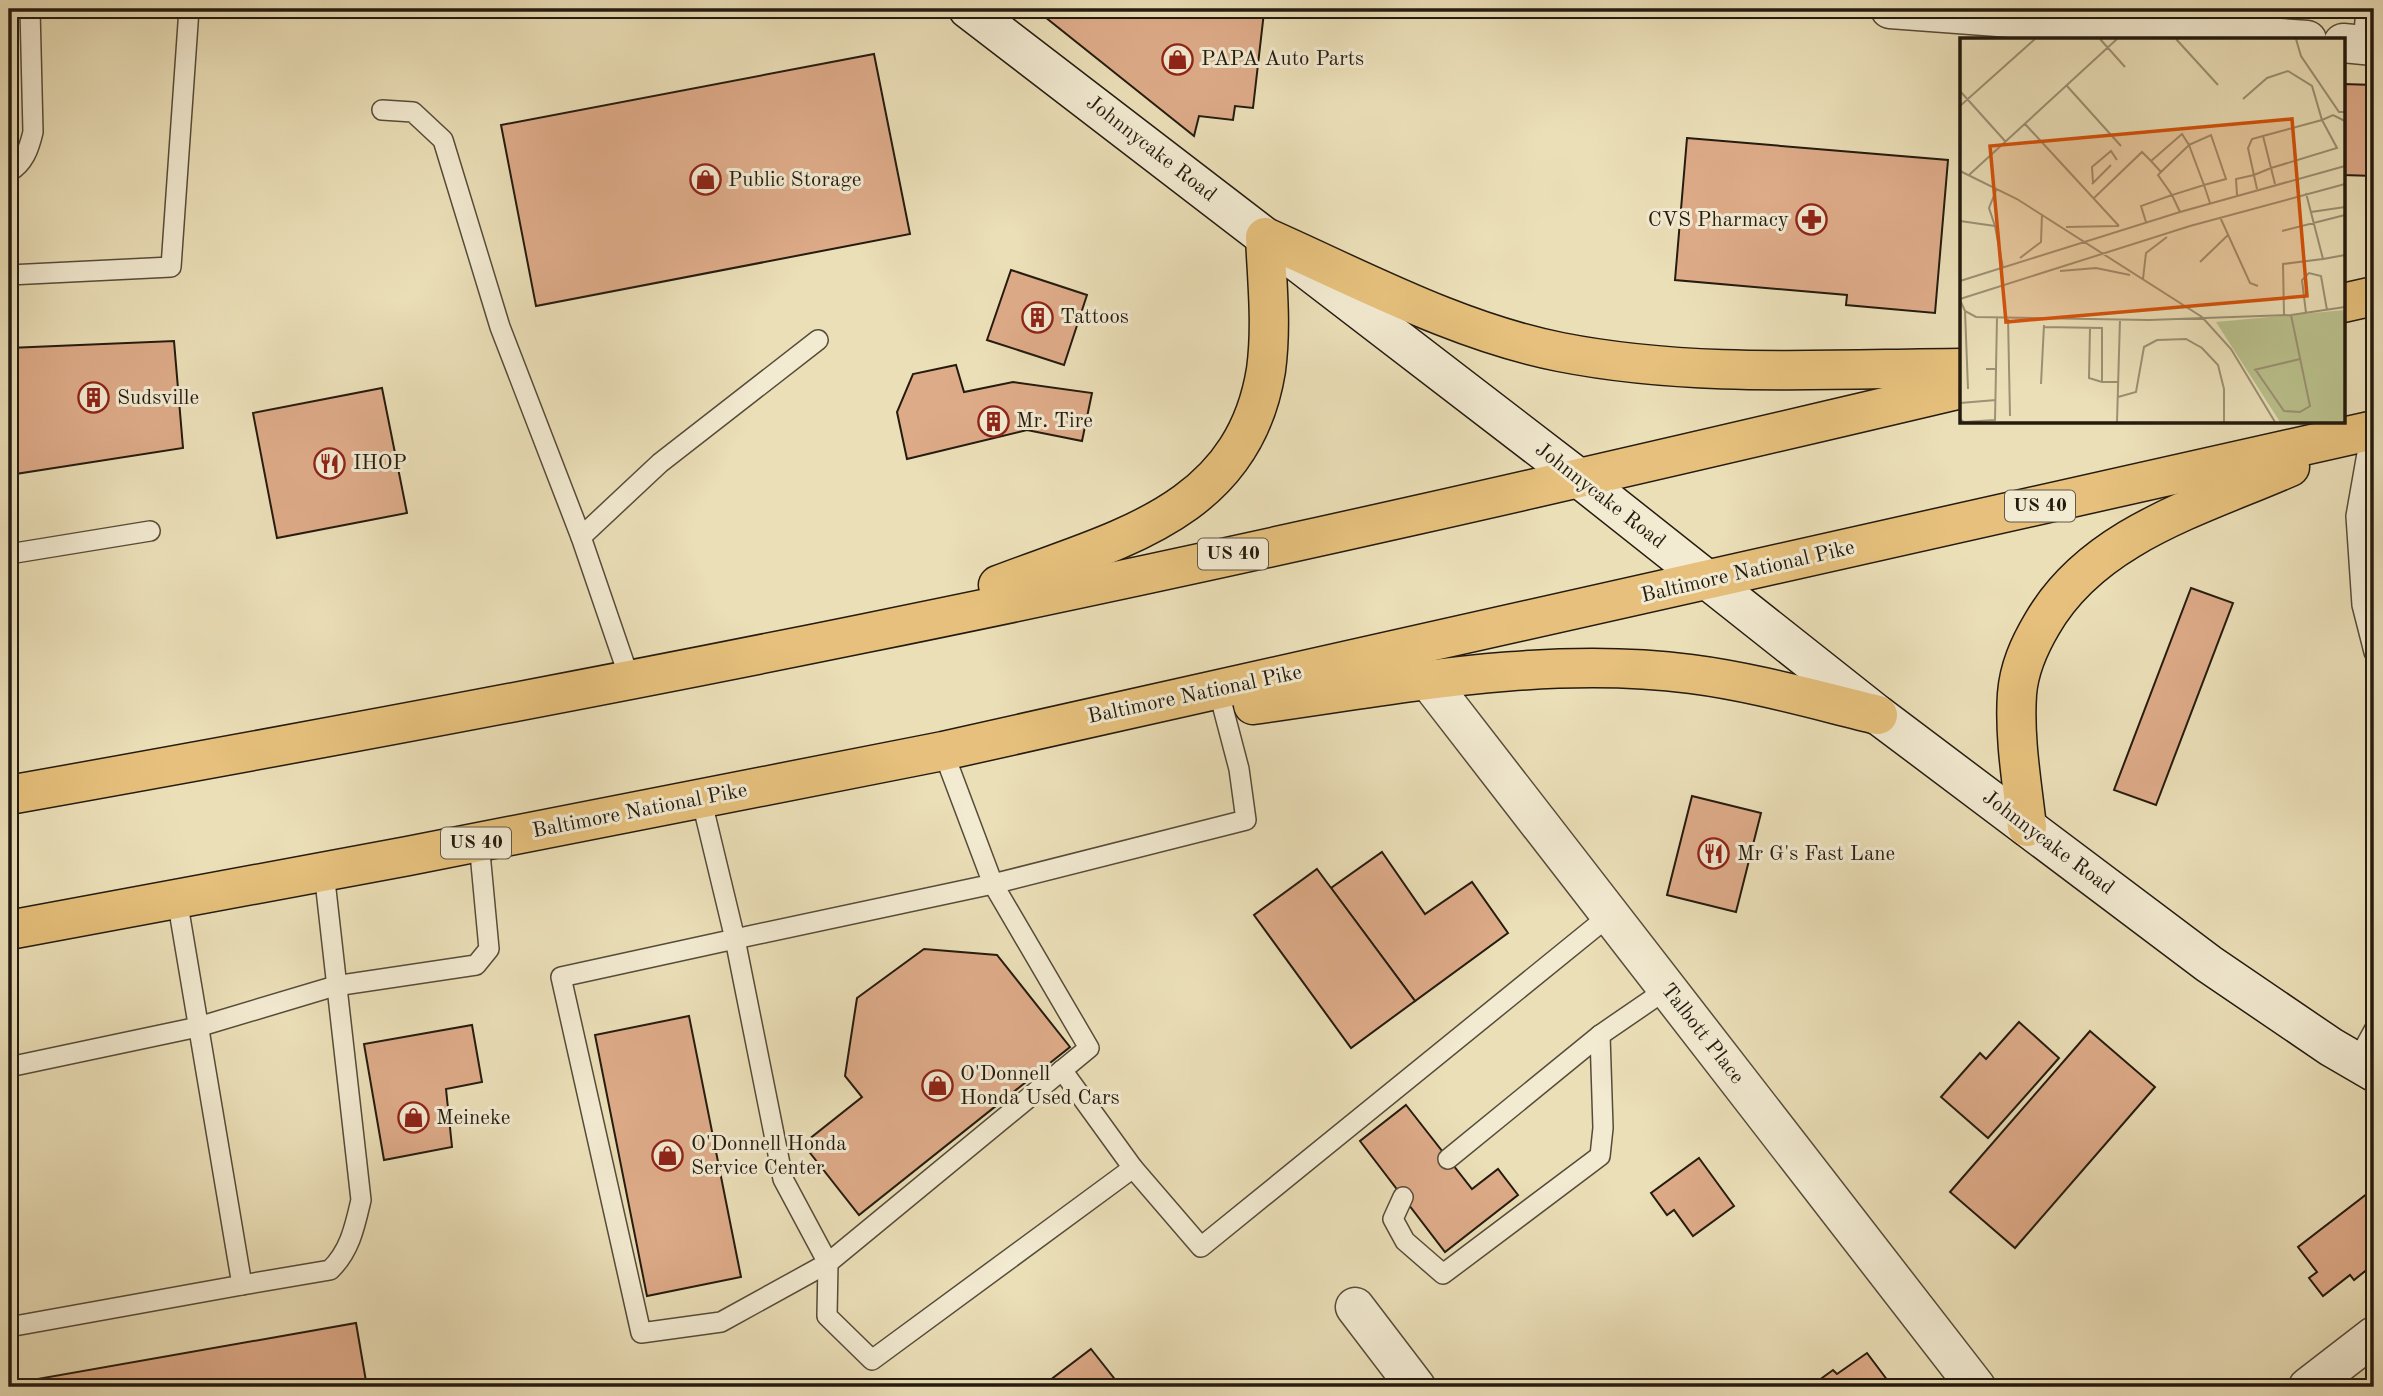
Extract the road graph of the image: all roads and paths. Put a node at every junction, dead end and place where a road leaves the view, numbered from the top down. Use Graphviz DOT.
graph roads {
  1 [pos="30,9"];
  2 [pos="188,9"];
  3 [pos="968,9"];
  4 [pos="1891,9"];
  5 [pos="2084,16"];
  6 [pos="2288,38"];
  7 [pos="382,110"];
  8 [pos="9,172"];
  9 [pos="1265,237"];
  10 [pos="9,275"];
  11 [pos="2374,296"];
  12 [pos="2344,303"];
  13 [pos="818,340"];
  14 [pos="1960,368"];
  15 [pos="1960,389"];
  16 [pos="2372,431"];
  17 [pos="1580,479"];
  18 [pos="150,531"];
  19 [pos="581,537"];
  20 [pos="9,554"];
  21 [pos="1707,582"];
  22 [pos="885,629"];
  23 [pos="2374,652"];
  24 [pos="630,680"];
  25 [pos="1428,680"];
  26 [pos="1220,699"];
  27 [pos="1878,715"];
  28 [pos="943,751"];
  29 [pos="9,795"];
  30 [pos="701,798"];
  31 [pos="2027,827"];
  32 [pos="479,842"];
  33 [pos="324,872"];
  34 [pos="993,884"];
  35 [pos="177,899"];
  36 [pos="1610,915"];
  37 [pos="9,930"];
  38 [pos="735,939"];
  39 [pos="335,986"];
  40 [pos="1667,989"];
  41 [pos="198,1027"];
  42 [pos="1600,1035"];
  43 [pos="2368,1054"];
  44 [pos="9,1067"];
  45 [pos="1062,1070"];
  46 [pos="1448,1160"];
  47 [pos="1133,1168"];
  48 [pos="1403,1197"];
  49 [pos="828,1263"];
  50 [pos="242,1285"];
  51 [pos="1355,1307"];
  52 [pos="9,1327"];
  53 [pos="2374,1336"];
  54 [pos="1416,1387"];
  55 [pos="1976,1387"];
  56 [pos="2308,1387"];
  1 -- 8 [label="lane"];
  2 -- 10 [label="lane"];
  3 -- 9 [label="main road, Johnnycake Road"];
  4 -- 5 [label="main road"];
  5 -- 6 [label="main road"];
  7 -- 19 [label="lane"];
  9 -- 14 [label="main road"];
  9 -- 17 [label="main road, Johnnycake Road"];
  9 -- 22 [label="main road"];
  11 -- 12 [label="main road"];
  13 -- 19 [label="lane"];
  15 -- 17 [label="main road, US 40"];
  16 -- 21 [label="main road, Baltimore National Pike / US 40"];
  16 -- 23 [label="lane"];
  16 -- 31 [label="main road"];
  17 -- 21 [label="main road, Johnnycake Road"];
  17 -- 22 [label="main road, US 40"];
  18 -- 20 [label="lane"];
  19 -- 24 [label="lane"];
  21 -- 26 [label="main road, Baltimore National Pike / US 40"];
  21 -- 27 [label="main road, Johnnycake Road"];
  22 -- 24 [label="main road, US 40"];
  24 -- 29 [label="main road, US 40"];
  25 -- 26 [label="main road"];
  25 -- 27 [label="main road"];
  25 -- 36 [label="main road, Talbott Place"];
  26 -- 28 [label="main road, Baltimore National Pike"];
  26 -- 34 [label="lane"];
  27 -- 31 [label="main road, Johnnycake Road"];
  28 -- 30 [label="main road, Baltimore National Pike / US 40"];
  28 -- 34 [label="lane"];
  30 -- 32 [label="main road, Baltimore National Pike / US 40"];
  30 -- 38 [label="lane"];
  31 -- 43 [label="main road, Johnnycake Road"];
  32 -- 33 [label="main road, Baltimore National Pike / US 40"];
  32 -- 39 [label="lane"];
  33 -- 35 [label="main road, Baltimore National Pike / US 40"];
  33 -- 39 [label="lane"];
  34 -- 38 [label="lane"];
  34 -- 45 [label="lane"];
  35 -- 37 [label="main road, Baltimore National Pike / US 40"];
  35 -- 41 [label="lane"];
  36 -- 40 [label="main road, Talbott Place"];
  36 -- 47 [label="lane"];
  38 -- 49 [label="lane"];
  38 -- 49 [label="lane"];
  39 -- 41 [label="lane"];
  39 -- 50 [label="lane"];
  40 -- 42 [label="lane"];
  40 -- 55 [label="main road, Talbott Place"];
  41 -- 44 [label="lane"];
  41 -- 50 [label="lane"];
  42 -- 46 [label="lane"];
  42 -- 48 [label="lane"];
  45 -- 47 [label="lane"];
  45 -- 49 [label="lane"];
  47 -- 49 [label="lane"];
  50 -- 52 [label="lane"];
  51 -- 54 [label="main road"];
  53 -- 56 [label="main road"];
}
